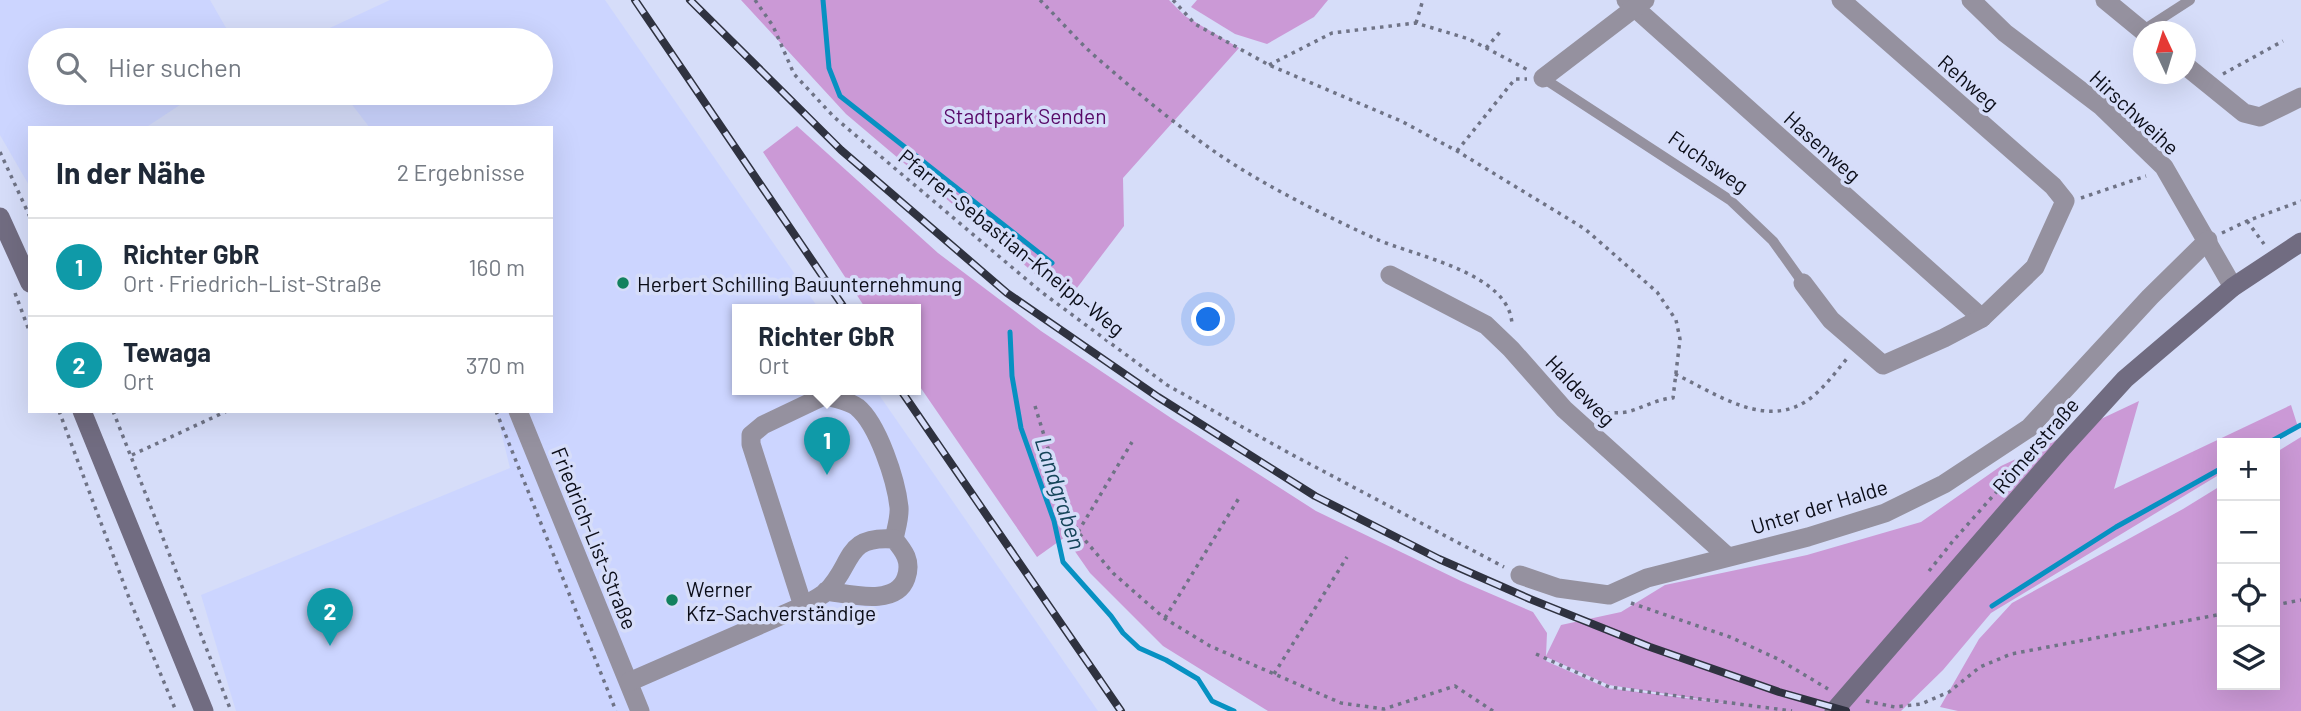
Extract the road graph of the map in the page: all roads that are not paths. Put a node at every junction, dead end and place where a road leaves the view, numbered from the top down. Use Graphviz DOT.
graph roads {
  1 [pos="1841,0"];
  2 [pos="1971,0"];
  3 [pos="2105,0"];
  4 [pos="2190,0"];
  5 [pos="1635,2"];
  6 [pos="2158,21"];
  7 [pos="2133,23"];
  8 [pos="2196,74"];
  9 [pos="1543,78"];
  10 [pos="2301,97"];
  11 [pos="2065,201"];
  12 [pos="0,217"];
  13 [pos="2208,240"];
  14 [pos="2301,242"];
  15 [pos="1390,275"];
  16 [pos="28,279"];
  17 [pos="1802,283"];
  18 [pos="2232,286"];
  19 [pos="1982,318"];
  20 [pos="83,413"];
  21 [pos="519,413"];
  22 [pos="894,539"];
  23 [pos="1727,556"];
  24 [pos="1520,575"];
  25 [pos="826,592"];
  26 [pos="803,606"];
  27 [pos="629,682"];
  28 [pos="1834,701"];
  29 [pos="204,711"];
  30 [pos="640,711"];
  1 -- 11 [label="street, Rehweg"];
  2 -- 13 [label="street, Hirschweihe"];
  3 -- 7 [label="street"];
  4 -- 6 [label="lane"];
  5 -- 9 [label="street"];
  5 -- 19 [label="street, Hasenweg"];
  8 -- 10 [label="street"];
  9 -- 17 [label="lane, Fuchsweg"];
  11 -- 19 [label="street, Fuchsweg"];
  12 -- 16 [label="main road"];
  13 -- 18 [label="street, Hirschweihe"];
  13 -- 23 [label="street, Unter der Halde"];
  14 -- 18 [label="main road, Römerstraße"];
  15 -- 23 [label="street, Haldeweg"];
  17 -- 19 [label="street, Fuchsweg"];
  18 -- 28 [label="main road, Römerstraße"];
  20 -- 29 [label="main road"];
  21 -- 27 [label="street, Friedrich-List-Straße"];
  22 -- 25 [label="street"];
  22 -- 25 [label="street"];
  22 -- 26 [label="street"];
  23 -- 24 [label="street, Unter der Halde"];
  25 -- 26 [label="street"];
  26 -- 27 [label="street"];
  27 -- 30 [label="street, Friedrich-List-Straße"];
}
